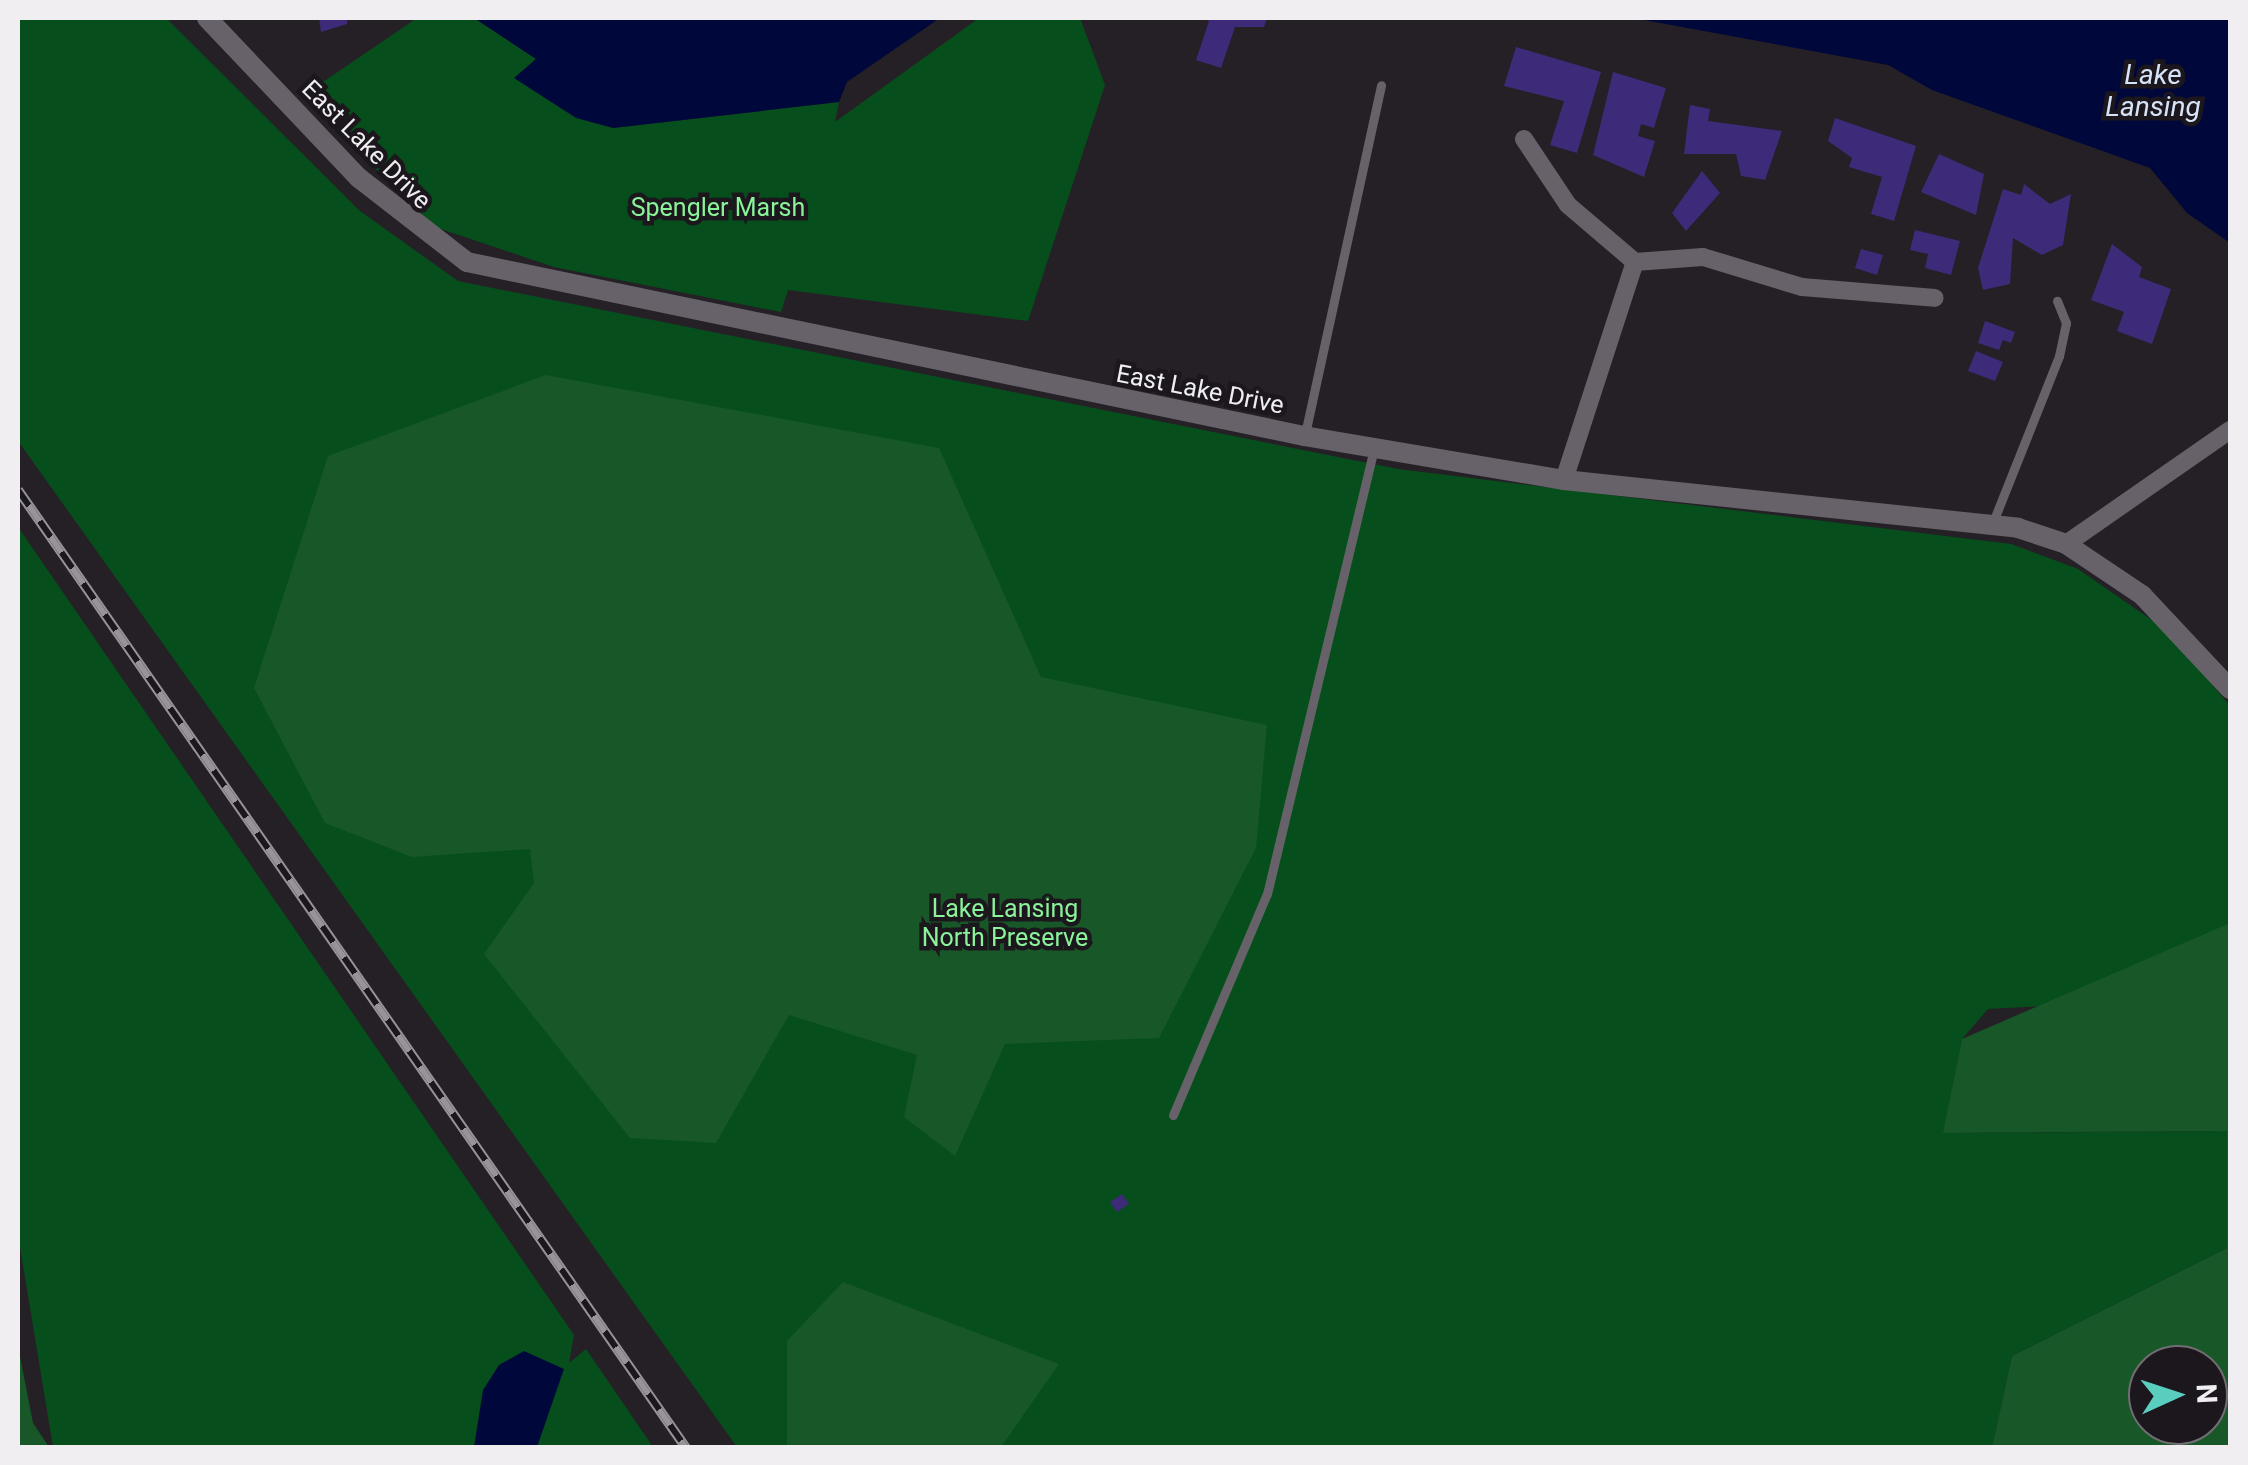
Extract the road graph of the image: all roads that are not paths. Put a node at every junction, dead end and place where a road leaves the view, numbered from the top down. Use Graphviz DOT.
graph roads {
  1 [pos="208,18"];
  2 [pos="1380,86"];
  3 [pos="1524,139"];
  4 [pos="1636,262"];
  5 [pos="1935,298"];
  6 [pos="2057,301"];
  7 [pos="2230,430"];
  8 [pos="1304,436"];
  9 [pos="1374,448"];
  10 [pos="1564,480"];
  11 [pos="1993,522"];
  12 [pos="2066,544"];
  13 [pos="2230,689"];
  14 [pos="1174,1115"];
  1 -- 8 [label="street, East Lake Drive"];
  2 -- 8 [label="lane"];
  3 -- 4 [label="street"];
  4 -- 5 [label="street"];
  4 -- 10 [label="street"];
  6 -- 11 [label="lane"];
  7 -- 12 [label="street"];
  8 -- 9 [label="street, East Lake Drive"];
  9 -- 10 [label="street, East Lake Drive"];
  9 -- 14 [label="lane"];
  10 -- 11 [label="street, East Lake Drive"];
  11 -- 12 [label="street, East Lake Drive"];
  12 -- 13 [label="street, East Lake Drive"];
}
